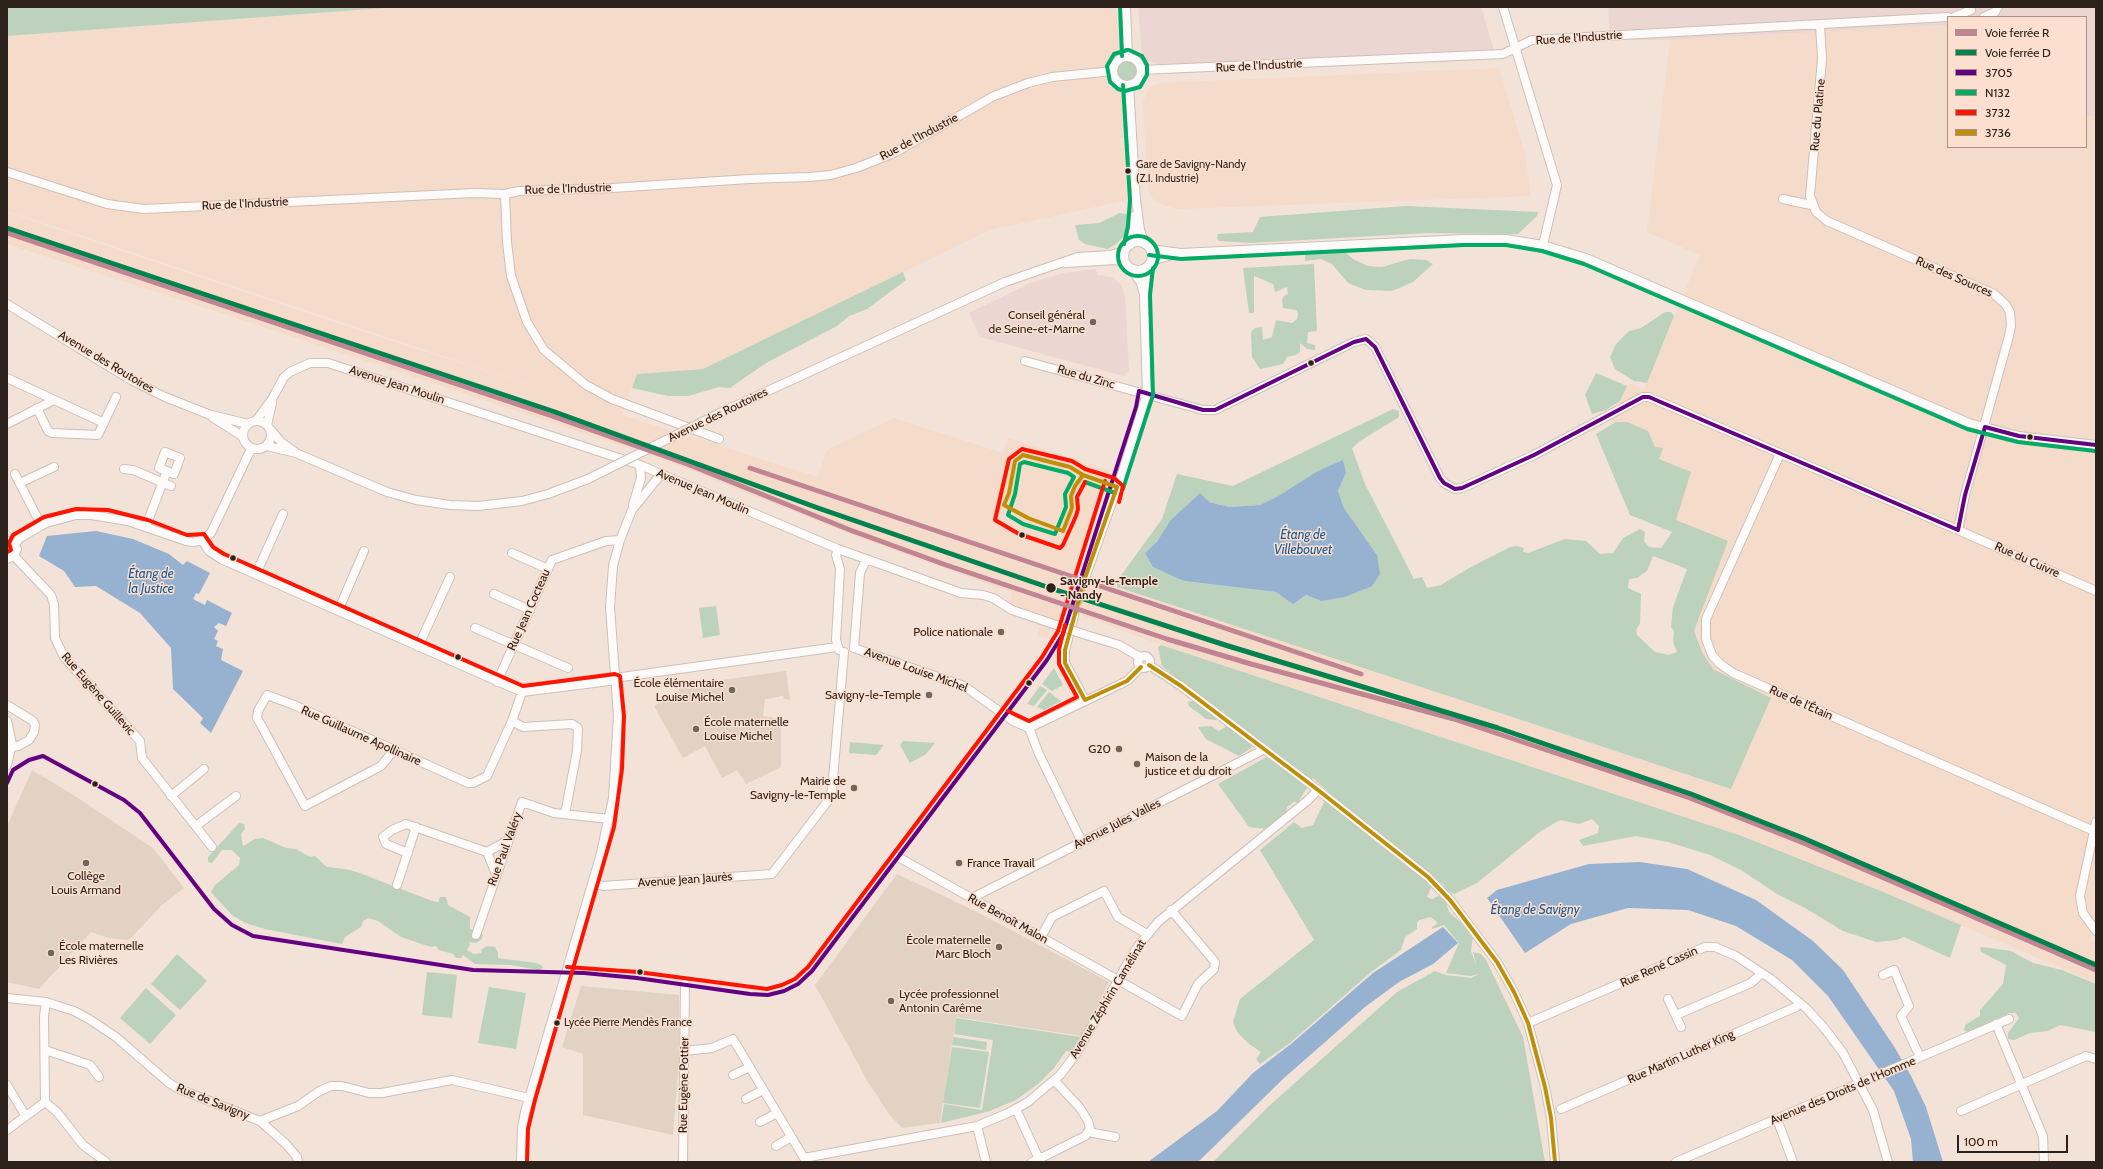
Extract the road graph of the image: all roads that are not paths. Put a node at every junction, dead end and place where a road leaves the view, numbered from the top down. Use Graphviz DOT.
graph roads {
  1 [pos="1126,7"];
  2 [pos="1503,7"];
  3 [pos="1998,7"];
  4 [pos="1970,9"];
  5 [pos="1956,16"];
  6 [pos="1980,16"];
  7 [pos="1985,16"];
  8 [pos="1947,18"];
  9 [pos="1820,25"];
  10 [pos="1516,48"];
  11 [pos="1128,56"];
  12 [pos="1141,70"];
  13 [pos="1113,71"];
  14 [pos="1129,85"];
  15 [pos="7,172"];
  16 [pos="505,194"];
  17 [pos="1783,199"];
  18 [pos="1136,200"];
  19 [pos="1812,204"];
  20 [pos="1543,245"];
  21 [pos="1148,246"];
  22 [pos="1127,248"];
  23 [pos="1181,253"];
  24 [pos="1064,263"];
  25 [pos="1149,264"];
  26 [pos="1128,265"];
  27 [pos="1144,295"];
  28 [pos="7,304"];
  29 [pos="1025,361"];
  30 [pos="7,378"];
  31 [pos="1147,394"];
  32 [pos="116,397"];
  33 [pos="272,399"];
  34 [pos="54,400"];
  35 [pos="37,408"];
  36 [pos="208,414"];
  37 [pos="256,421"];
  38 [pos="104,423"];
  39 [pos="7,424"];
  40 [pos="248,424"];
  41 [pos="1984,427"];
  42 [pos="269,428"];
  43 [pos="242,436"];
  44 [pos="719,439"];
  45 [pos="267,446"];
  46 [pos="2096,446"];
  47 [pos="251,448"];
  48 [pos="296,453"];
  49 [pos="1780,454"];
  50 [pos="640,465"];
  51 [pos="54,467"];
  52 [pos="124,469"];
  53 [pos="167,471"];
  54 [pos="15,474"];
  55 [pos="661,474"];
  56 [pos="1440,478"];
  57 [pos="20,484"];
  58 [pos="167,484"];
  59 [pos="632,510"];
  60 [pos="283,514"];
  61 [pos="41,525"];
  62 [pos="146,526"];
  63 [pos="1958,530"];
  64 [pos="202,540"];
  65 [pos="620,540"];
  66 [pos="11,542"];
  67 [pos="838,549"];
  68 [pos="364,551"];
  69 [pos="512,553"];
  70 [pos="11,558"];
  71 [pos="866,560"];
  72 [pos="548,569"];
  73 [pos="256,574"];
  74 [pos="450,577"];
  75 [pos="1085,578"];
  76 [pos="2096,591"];
  77 [pos="494,594"];
  78 [pos="530,610"];
  79 [pos="338,611"];
  80 [pos="1074,616"];
  81 [pos="475,628"];
  82 [pos="514,645"];
  83 [pos="418,647"];
  84 [pos="836,647"];
  85 [pos="854,648"];
  86 [pos="844,652"];
  87 [pos="1145,666"];
  88 [pos="568,668"];
  89 [pos="616,680"];
  90 [pos="497,682"];
  91 [pos="522,692"];
  92 [pos="1085,700"];
  93 [pos="7,705"];
  94 [pos="7,721"];
  95 [pos="512,721"];
  96 [pos="1029,728"];
  97 [pos="11,747"];
  98 [pos="394,750"];
  99 [pos="1263,750"];
  100 [pos="7,765"];
  101 [pos="204,769"];
  102 [pos="1318,790"];
  103 [pos="171,796"];
  104 [pos="236,796"];
  105 [pos="565,814"];
  106 [pos="609,819"];
  107 [pos="2096,822"];
  108 [pos="196,826"];
  109 [pos="416,827"];
  110 [pos="2094,832"];
  111 [pos="507,841"];
  112 [pos="1082,842"];
  113 [pos="212,847"];
  114 [pos="487,852"];
  115 [pos="408,853"];
  116 [pos="898,857"];
  117 [pos="496,874"];
  118 [pos="593,883"];
  119 [pos="397,885"];
  120 [pos="972,898"];
  121 [pos="1171,910"];
  122 [pos="2096,931"];
  123 [pos="1147,934"];
  124 [pos="476,935"];
  125 [pos="1041,937"];
  126 [pos="1762,972"];
  127 [pos="1883,976"];
  128 [pos="1118,981"];
  129 [pos="685,984"];
  130 [pos="7,998"];
  131 [pos="1668,999"];
  132 [pos="46,1002"];
  133 [pos="1800,1003"];
  134 [pos="1676,1015"];
  135 [pos="2010,1019"];
  136 [pos="1528,1023"];
  137 [pos="1996,1024"];
  138 [pos="1681,1026"];
  139 [pos="45,1050"];
  140 [pos="684,1051"];
  141 [pos="1920,1058"];
  142 [pos="2096,1059"];
  143 [pos="750,1067"];
  144 [pos="733,1075"];
  145 [pos="98,1077"];
  146 [pos="1054,1080"];
  147 [pos="1860,1083"];
  148 [pos="7,1085"];
  149 [pos="2021,1085"];
  150 [pos="763,1090"];
  151 [pos="529,1098"];
  152 [pos="746,1099"];
  153 [pos="45,1102"];
  154 [pos="1016,1109"];
  155 [pos="1561,1110"];
  156 [pos="1961,1111"];
  157 [pos="777,1113"];
  158 [pos="25,1116"];
  159 [pos="1777,1119"];
  160 [pos="260,1121"];
  161 [pos="760,1122"];
  162 [pos="977,1126"];
  163 [pos="7,1130"];
  164 [pos="1088,1132"];
  165 [pos="791,1137"];
  166 [pos="1115,1137"];
  167 [pos="776,1146"];
  168 [pos="802,1160"];
  169 [pos="1036,1161"];
  170 [pos="106,1162"];
  171 [pos="298,1162"];
  172 [pos="521,1162"];
  173 [pos="683,1162"];
  174 [pos="986,1162"];
  175 [pos="1555,1162"];
  176 [pos="1676,1162"];
  177 [pos="1793,1162"];
  178 [pos="1888,1162"];
  179 [pos="2044,1162"];
  1 -- 11 [label="street"];
  2 -- 10 [label="street"];
  3 -- 7 [label="street"];
  4 -- 5 [label="street"];
  4 -- 6 [label="street"];
  8 -- 9 [label="street, Rue de l'Industrie"];
  9 -- 10 [label="street, Rue de l'Industrie"];
  9 -- 19 [label="street, Rue du Platine"];
  10 -- 12 [label="street, Rue de l'Industrie"];
  10 -- 20 [label="street"];
  11 -- 12 [label="street"];
  11 -- 13 [label="street"];
  12 -- 14 [label="street"];
  13 -- 14 [label="street"];
  13 -- 16 [label="street, Rue de l'Industrie"];
  14 -- 18 [label="street"];
  15 -- 16 [label="street, Rue de l'Industrie"];
  16 -- 44 [label="street"];
  17 -- 19 [label="street"];
  18 -- 21 [label="street"];
  18 -- 22 [label="street"];
  19 -- 41 [label="street, Rue des Sources"];
  20 -- 23 [label="street"];
  20 -- 41 [label="street"];
  21 -- 22 [label="street"];
  21 -- 23 [label="street"];
  21 -- 25 [label="street"];
  22 -- 24 [label="street, Avenue des Routoires"];
  22 -- 26 [label="street"];
  23 -- 25 [label="street"];
  24 -- 26 [label="street, Avenue des Routoires"];
  24 -- 48 [label="street, Avenue des Routoires, bridge"];
  25 -- 26 [label="street"];
  25 -- 27 [label="street"];
  26 -- 27 [label="street"];
  27 -- 31 [label="street"];
  28 -- 36 [label="street, Avenue des Routoires"];
  29 -- 31 [label="street, Rue du Zinc"];
  30 -- 34 [label="street"];
  31 -- 56 [label="street, Rue du Zinc"];
  31 -- 75 [label="street"];
  32 -- 38 [label="street"];
  33 -- 37 [label="street"];
  33 -- 42 [label="street"];
  33 -- 50 [label="street, Avenue Jean Moulin"];
  34 -- 35 [label="street"];
  34 -- 38 [label="street"];
  35 -- 38 [label="street"];
  35 -- 39 [label="street"];
  36 -- 40 [label="street, Avenue des Routoires"];
  36 -- 43 [label="street, Avenue des Routoires"];
  37 -- 40 [label="street"];
  37 -- 42 [label="street, Avenue des Routoires"];
  40 -- 43 [label="street"];
  41 -- 46 [label="street"];
  41 -- 63 [label="street, Rue des Sources"];
  42 -- 45 [label="street"];
  42 -- 48 [label="street, Avenue des Routoires"];
  43 -- 47 [label="street, Avenue des Routoires"];
  45 -- 47 [label="street, Avenue des Routoires"];
  45 -- 48 [label="street, Avenue des Routoires"];
  47 -- 64 [label="street"];
  49 -- 56 [label="street, Rue du Cuivre"];
  49 -- 63 [label="street, Rue du Cuivre"];
  49 -- 110 [label="street, Rue de l'Étain"];
  50 -- 55 [label="street, Avenue Jean Moulin"];
  50 -- 59 [label="street"];
  51 -- 57 [label="street"];
  52 -- 58 [label="street"];
  53 -- 58 [label="street"];
  54 -- 57 [label="street"];
  55 -- 59 [label="street"];
  55 -- 67 [label="street, Avenue Jean Moulin"];
  57 -- 61 [label="street"];
  58 -- 62 [label="street"];
  59 -- 65 [label="street"];
  60 -- 73 [label="street"];
  61 -- 62 [label="street"];
  61 -- 66 [label="street"];
  62 -- 64 [label="street"];
  63 -- 76 [label="street, Rue du Cuivre"];
  64 -- 73 [label="street"];
  65 -- 72 [label="street, Rue Jean Cocteau"];
  65 -- 89 [label="street"];
  66 -- 70 [label="street"];
  67 -- 71 [label="street, Avenue Jean Moulin"];
  67 -- 84 [label="street"];
  68 -- 79 [label="street"];
  69 -- 72 [label="street"];
  70 -- 103 [label="street, Rue Eugène Guillevic"];
  71 -- 85 [label="street"];
  71 -- 87 [label="street, Avenue Jean Moulin, bridge"];
  72 -- 78 [label="street, Rue Jean Cocteau"];
  73 -- 79 [label="street"];
  74 -- 83 [label="street"];
  77 -- 78 [label="street"];
  78 -- 82 [label="street, Rue Jean Cocteau"];
  79 -- 83 [label="street"];
  80 -- 92 [label="street"];
  81 -- 82 [label="street"];
  82 -- 88 [label="street"];
  82 -- 90 [label="street, Rue Jean Cocteau"];
  83 -- 90 [label="street"];
  84 -- 86 [label="street"];
  84 -- 89 [label="street"];
  85 -- 86 [label="street"];
  85 -- 96 [label="street, Avenue Louise Michel"];
  86 -- 118 [label="street, Avenue Jean Jaurès"];
  87 -- 92 [label="street"];
  87 -- 99 [label="street"];
  89 -- 91 [label="street"];
  89 -- 106 [label="street"];
  90 -- 91 [label="street"];
  91 -- 95 [label="street, Rue Guillaume Apollinaire"];
  92 -- 96 [label="street"];
  93 -- 97 [label="street"];
  94 -- 97 [label="street"];
  95 -- 98 [label="street, Rue Guillaume Apollinaire"];
  95 -- 105 [label="street"];
  96 -- 112 [label="street"];
  97 -- 100 [label="street"];
  98 -- 98 [label="street, Rue Guillaume Apollinaire"];
  99 -- 102 [label="street"];
  99 -- 112 [label="street, Avenue Jules Valles"];
  101 -- 103 [label="street"];
  102 -- 121 [label="street, Avenue Zéphirin Camélinat"];
  102 -- 136 [label="street"];
  103 -- 108 [label="street, Rue Eugène Guillevic"];
  104 -- 108 [label="street"];
  105 -- 106 [label="street, Rue Paul Valéry"];
  105 -- 111 [label="street, Rue Paul Valéry"];
  106 -- 118 [label="street"];
  107 -- 110 [label="street"];
  108 -- 113 [label="street, Rue Eugène Guillevic"];
  109 -- 114 [label="street"];
  109 -- 115 [label="street"];
  109 -- 115 [label="street"];
  110 -- 122 [label="street"];
  111 -- 114 [label="street"];
  111 -- 117 [label="street, Rue Paul Valéry"];
  112 -- 120 [label="street, Avenue Jules Valles"];
  114 -- 117 [label="street"];
  115 -- 119 [label="street"];
  116 -- 120 [label="street, Rue Benoît Malon"];
  117 -- 124 [label="street, Rue Paul Valéry"];
  118 -- 151 [label="street"];
  120 -- 125 [label="street, Rue Benoît Malon"];
  121 -- 123 [label="street, Avenue Zéphirin Camélinat"];
  121 -- 128 [label="street, Rue Benoît Malon"];
  123 -- 125 [label="street"];
  123 -- 128 [label="street, Avenue Zéphirin Camélinat"];
  125 -- 128 [label="street, Rue Benoît Malon"];
  126 -- 133 [label="street, Rue René Cassin"];
  126 -- 134 [label="street"];
  126 -- 136 [label="street, Rue René Cassin"];
  127 -- 141 [label="street"];
  128 -- 146 [label="street, Avenue Zéphirin Camélinat"];
  129 -- 140 [label="street, Rue Eugène Pottier"];
  130 -- 132 [label="street, Rue de Savigny"];
  131 -- 134 [label="street"];
  132 -- 139 [label="street"];
  132 -- 160 [label="street, Rue de Savigny"];
  133 -- 147 [label="street, Rue René Cassin"];
  133 -- 155 [label="street, Rue Martin Luther King"];
  134 -- 138 [label="street"];
  135 -- 137 [label="street, Avenue des Droits de l'Homme"];
  136 -- 175 [label="street"];
  137 -- 141 [label="street, Avenue des Droits de l'Homme"];
  137 -- 149 [label="street"];
  139 -- 145 [label="street"];
  139 -- 153 [label="street"];
  140 -- 143 [label="street"];
  140 -- 173 [label="street, Rue Eugène Pottier"];
  141 -- 147 [label="street, Avenue des Droits de l'Homme"];
  142 -- 149 [label="street"];
  143 -- 144 [label="street"];
  143 -- 150 [label="street"];
  146 -- 154 [label="street, Avenue Zéphirin Camélinat"];
  146 -- 164 [label="street"];
  147 -- 159 [label="street, Avenue des Droits de l'Homme"];
  147 -- 178 [label="street, Rue René Cassin"];
  148 -- 158 [label="street"];
  149 -- 156 [label="street"];
  149 -- 179 [label="street"];
  150 -- 152 [label="street"];
  150 -- 157 [label="street"];
  151 -- 160 [label="street, Rue de Savigny"];
  151 -- 172 [label="street"];
  153 -- 158 [label="street"];
  153 -- 170 [label="street"];
  154 -- 162 [label="street, Avenue Zéphirin Camélinat"];
  154 -- 169 [label="street"];
  157 -- 161 [label="street"];
  157 -- 165 [label="street"];
  158 -- 163 [label="street"];
  159 -- 176 [label="street, Avenue des Droits de l'Homme"];
  159 -- 177 [label="street"];
  160 -- 171 [label="street"];
  162 -- 168 [label="street, Avenue Zéphirin Camélinat"];
  162 -- 174 [label="street"];
  164 -- 166 [label="street"];
  164 -- 169 [label="street"];
  165 -- 167 [label="street"];
  165 -- 168 [label="street"];
}
